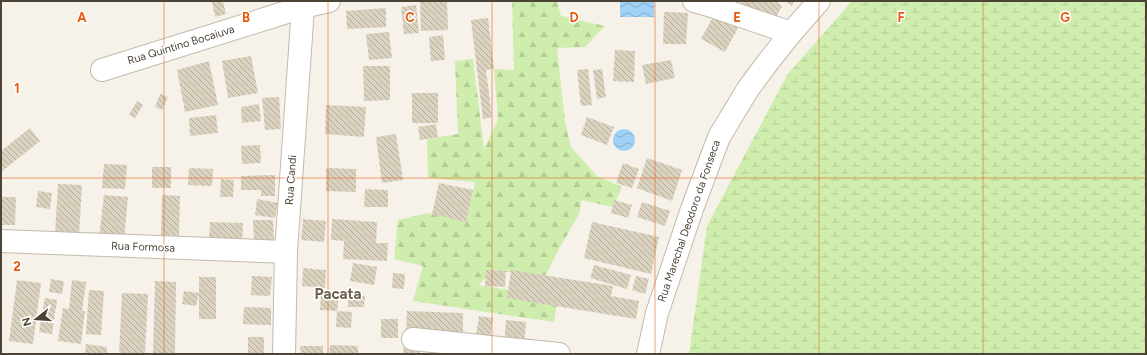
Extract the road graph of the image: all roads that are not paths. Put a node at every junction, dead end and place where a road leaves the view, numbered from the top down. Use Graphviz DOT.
graph roads {
  1 [pos="329,1"];
  2 [pos="694,1"];
  3 [pos="819,1"];
  4 [pos="303,7"];
  5 [pos="791,33"];
  6 [pos="102,70"];
  7 [pos="1,241"];
  8 [pos="286,252"];
  9 [pos="413,339"];
  10 [pos="284,354"];
  11 [pos="559,354"];
  12 [pos="648,354"];
  1 -- 4 [label="street, Rua Quintino Bocaiuva"];
  2 -- 5 [label="street"];
  3 -- 5 [label="street, Rua Marechal Deodoro da Fonseca"];
  4 -- 6 [label="street, Rua Quintino Bocaiuva"];
  4 -- 8 [label="street, Rua Candi"];
  5 -- 12 [label="street, Rua Marechal Deodoro da Fonseca"];
  7 -- 8 [label="street, Rua Formosa"];
  8 -- 10 [label="street, Rua Candi"];
  9 -- 11 [label="street"];
}
